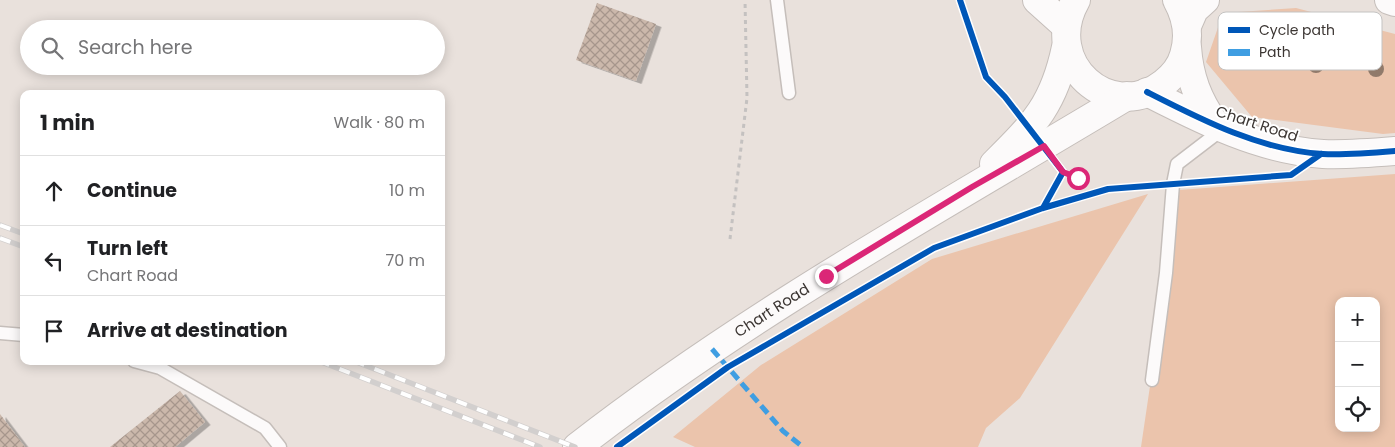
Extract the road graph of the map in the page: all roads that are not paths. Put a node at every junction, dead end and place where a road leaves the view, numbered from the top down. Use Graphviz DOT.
graph roads {
  1 [pos="776,0"];
  2 [pos="1037,0"];
  3 [pos="1076,0"];
  4 [pos="1177,0"];
  5 [pos="1205,0"];
  6 [pos="1389,0"];
  7 [pos="1395,2"];
  8 [pos="1066,37"];
  9 [pos="1187,37"];
  10 [pos="789,93"];
  11 [pos="1137,94"];
  12 [pos="1220,126"];
  13 [pos="1395,151"];
  14 [pos="972,187"];
  15 [pos="0,333"];
  16 [pos="20,335"];
  17 [pos="149,365"];
  18 [pos="1152,380"];
  19 [pos="280,447"];
  20 [pos="577,447"];
  1 -- 10 [label="lane"];
  2 -- 8 [label="main road"];
  3 -- 8 [label="main road, Chart Road"];
  4 -- 9 [label="main road, Chart Road"];
  5 -- 9 [label="main road"];
  6 -- 7 [label="main road"];
  8 -- 11 [label="main road"];
  8 -- 14 [label="main road, Chart Road"];
  9 -- 11 [label="main road"];
  9 -- 12 [label="main road, Chart Road"];
  11 -- 12 [label="main road, Chart Road"];
  11 -- 14 [label="main road, Chart Road"];
  12 -- 13 [label="main road, Chart Road"];
  12 -- 18 [label="lane"];
  14 -- 20 [label="main road, Chart Road"];
  15 -- 16 [label="lane"];
  17 -- 19 [label="lane"];
}
